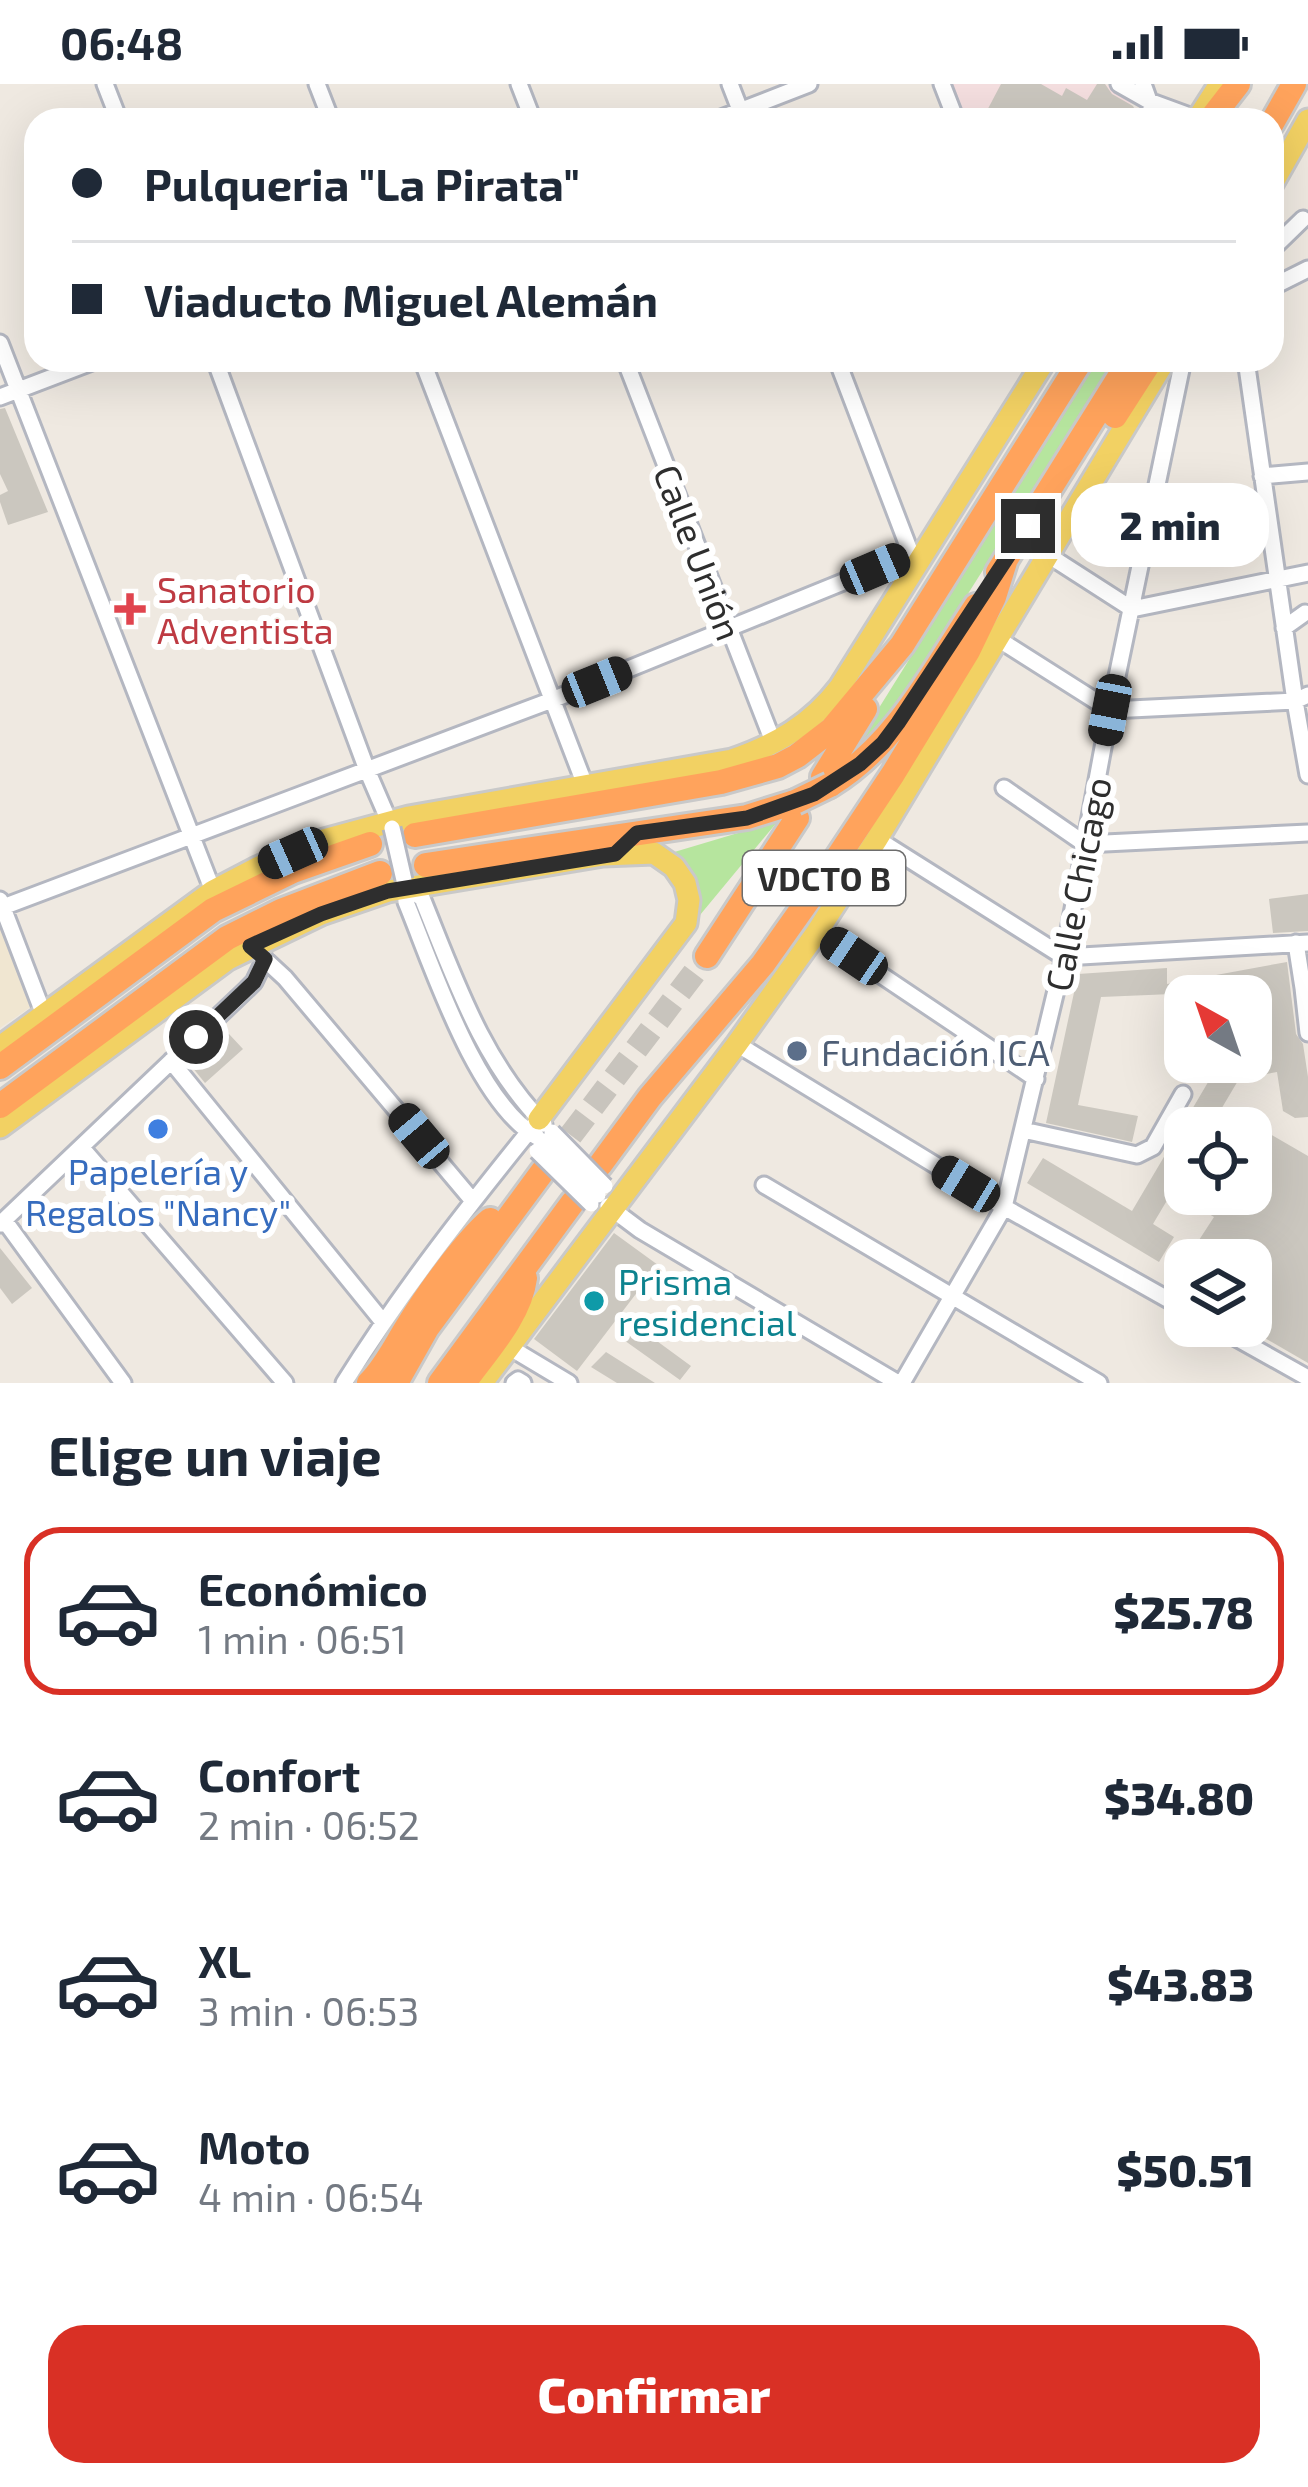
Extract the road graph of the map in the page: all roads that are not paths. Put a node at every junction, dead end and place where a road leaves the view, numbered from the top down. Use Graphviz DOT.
graph roads {
  1 [pos="809,84"];
  2 [pos="1119,84"];
  3 [pos="1143,84"];
  4 [pos="1238,84"];
  5 [pos="1149,101"];
  6 [pos="757,108"];
  7 [pos="1152,108"];
  8 [pos="1167,108"];
  9 [pos="1219,108"];
  10 [pos="1308,120"];
  11 [pos="1284,163"];
  12 [pos="1303,219"];
  13 [pos="1284,237"];
  14 [pos="0,343"];
  15 [pos="66,372"];
  16 [pos="219,372"];
  17 [pos="427,372"];
  18 [pos="630,372"];
  19 [pos="842,372"];
  20 [pos="1037,372"];
  21 [pos="1054,372"];
  22 [pos="1073,372"];
  23 [pos="1123,372"];
  24 [pos="1143,372"];
  25 [pos="1158,372"];
  26 [pos="1181,372"];
  27 [pos="1248,372"];
  28 [pos="18,391"];
  29 [pos="0,398"];
  30 [pos="1308,472"];
  31 [pos="1262,476"];
  32 [pos="1051,490"];
  33 [pos="1048,555"];
  34 [pos="914,560"];
  35 [pos="1005,562"];
  36 [pos="1308,573"];
  37 [pos="943,577"];
  38 [pos="1277,580"];
  39 [pos="1132,609"];
  40 [pos="1305,614"];
  41 [pos="1284,628"];
  42 [pos="729,630"];
  43 [pos="998,639"];
  44 [pos="902,644"];
  45 [pos="1301,698"];
  46 [pos="553,700"];
  47 [pos="1110,710"];
  48 [pos="773,744"];
  49 [pos="368,770"];
  50 [pos="1308,775"];
  51 [pos="826,781"];
  52 [pos="585,785"];
  53 [pos="1004,788"];
  54 [pos="796,810"];
  55 [pos="399,828"];
  56 [pos="637,833"];
  57 [pos="1308,833"];
  58 [pos="192,837"];
  59 [pos="877,839"];
  60 [pos="575,842"];
  61 [pos="370,844"];
  62 [pos="1085,844"];
  63 [pos="609,854"];
  64 [pos="426,865"];
  65 [pos="397,880"];
  66 [pos="213,891"];
  67 [pos="1,904"];
  68 [pos="817,932"];
  69 [pos="1302,943"];
  70 [pos="257,953"];
  71 [pos="707,956"];
  72 [pos="1064,957"];
  73 [pos="1306,985"];
  74 [pos="44,1015"];
  75 [pos="1308,1034"];
  76 [pos="737,1044"];
  77 [pos="0,1047"];
  78 [pos="171,1061"];
  79 [pos="0,1067"];
  80 [pos="1036,1079"];
  81 [pos="1183,1094"];
  82 [pos="0,1106"];
  83 [pos="0,1127"];
  84 [pos="1023,1130"];
  85 [pos="540,1141"];
  86 [pos="81,1147"];
  87 [pos="764,1185"];
  88 [pos="600,1194"];
  89 [pos="473,1201"];
  90 [pos="1004,1207"];
  91 [pos="2,1222"];
  92 [pos="526,1264"];
  93 [pos="954,1295"];
  94 [pos="1164,1297"];
  95 [pos="383,1322"];
  96 [pos="509,1347"];
  97 [pos="1253,1347"];
  98 [pos="1308,1378"];
  99 [pos="380,1380"];
  100 [pos="123,1383"];
  101 [pos="285,1383"];
  102 [pos="344,1383"];
  103 [pos="440,1383"];
  104 [pos="464,1383"];
  105 [pos="482,1383"];
  106 [pos="514,1383"];
  107 [pos="524,1383"];
  108 [pos="569,1383"];
  109 [pos="900,1383"];
  110 [pos="1099,1383"];
  1 -- 6 [label="street"];
  2 -- 5 [label="street"];
  3 -- 5 [label="street"];
  4 -- 9 [label="highway"];
  5 -- 7 [label="street"];
  5 -- 8 [label="street"];
  10 -- 11 [label="main road"];
  12 -- 13 [label="street"];
  14 -- 28 [label="street"];
  15 -- 28 [label="street"];
  16 -- 49 [label="street"];
  17 -- 46 [label="street"];
  18 -- 42 [label="street, Calle Unión"];
  19 -- 34 [label="street"];
  20 -- 34 [label="main road"];
  21 -- 37 [label="highway"];
  22 -- 37 [label="highway"];
  23 -- 32 [label="highway"];
  24 -- 32 [label="highway"];
  25 -- 33 [label="main road"];
  26 -- 39 [label="street, Calle Chicago"];
  27 -- 31 [label="street"];
  28 -- 29 [label="street"];
  28 -- 58 [label="street"];
  30 -- 31 [label="street"];
  31 -- 38 [label="street"];
  32 -- 35 [label="highway"];
  33 -- 39 [label="street"];
  33 -- 43 [label="main road"];
  34 -- 42 [label="street"];
  34 -- 48 [label="main road"];
  35 -- 51 [label="highway"];
  35 -- 88 [label="highway, VDCTO B"];
  36 -- 38 [label="street"];
  37 -- 44 [label="highway"];
  38 -- 39 [label="street"];
  38 -- 41 [label="street"];
  39 -- 47 [label="street, Calle Chicago"];
  40 -- 41 [label="street"];
  41 -- 45 [label="street"];
  42 -- 46 [label="street"];
  42 -- 48 [label="street, Calle Unión"];
  43 -- 47 [label="street"];
  43 -- 59 [label="main road"];
  44 -- 51 [label="highway"];
  44 -- 55 [label="highway"];
  45 -- 47 [label="street"];
  45 -- 50 [label="street"];
  46 -- 49 [label="street"];
  46 -- 52 [label="street"];
  47 -- 62 [label="street, Calle Chicago"];
  48 -- 52 [label="main road"];
  49 -- 55 [label="street"];
  49 -- 58 [label="street"];
  51 -- 54 [label="highway, bridge"];
  52 -- 55 [label="main road"];
  53 -- 62 [label="street"];
  54 -- 56 [label="highway"];
  54 -- 71 [label="highway, VDCTO B"];
  55 -- 65 [label="street, bridge"];
  55 -- 66 [label="main road"];
  56 -- 60 [label="highway"];
  56 -- 63 [label="highway"];
  57 -- 62 [label="street"];
  58 -- 66 [label="street"];
  58 -- 67 [label="street"];
  59 -- 68 [label="main road"];
  59 -- 72 [label="street"];
  60 -- 63 [label="highway"];
  60 -- 64 [label="highway"];
  61 -- 79 [label="highway"];
  62 -- 72 [label="street, Calle Chicago"];
  63 -- 65 [label="main road"];
  63 -- 85 [label="main road"];
  65 -- 70 [label="main road"];
  65 -- 82 [label="highway"];
  65 -- 85 [label="street"];
  66 -- 74 [label="main road"];
  67 -- 74 [label="street"];
  68 -- 76 [label="main road"];
  68 -- 80 [label="street"];
  69 -- 72 [label="street"];
  69 -- 73 [label="street"];
  70 -- 78 [label="street"];
  70 -- 83 [label="main road"];
  70 -- 89 [label="street"];
  72 -- 80 [label="street, Calle Chicago"];
  73 -- 75 [label="street"];
  74 -- 77 [label="main road"];
  76 -- 88 [label="main road"];
  76 -- 90 [label="street"];
  78 -- 86 [label="street"];
  78 -- 95 [label="street"];
  80 -- 84 [label="street, Calle Chicago"];
  81 -- 84 [label="street"];
  84 -- 90 [label="street, Calle Chicago"];
  85 -- 88 [label="street, bridge"];
  85 -- 89 [label="street"];
  85 -- 99 [label="highway"];
  86 -- 91 [label="street"];
  86 -- 101 [label="street"];
  87 -- 93 [label="street"];
  88 -- 92 [label="highway, VDCTO B"];
  88 -- 96 [label="main road"];
  88 -- 109 [label="street"];
  89 -- 95 [label="street"];
  90 -- 93 [label="street, Calle Chicago"];
  90 -- 94 [label="street"];
  91 -- 100 [label="street"];
  92 -- 103 [label="highway, VDCTO B"];
  92 -- 104 [label="highway"];
  93 -- 109 [label="street, Calle Chicago"];
  93 -- 110 [label="street"];
  95 -- 102 [label="street"];
  96 -- 105 [label="main road"];
  96 -- 108 [label="street"];
  97 -- 98 [label="street"];
  106 -- 107 [label="street"];
}
